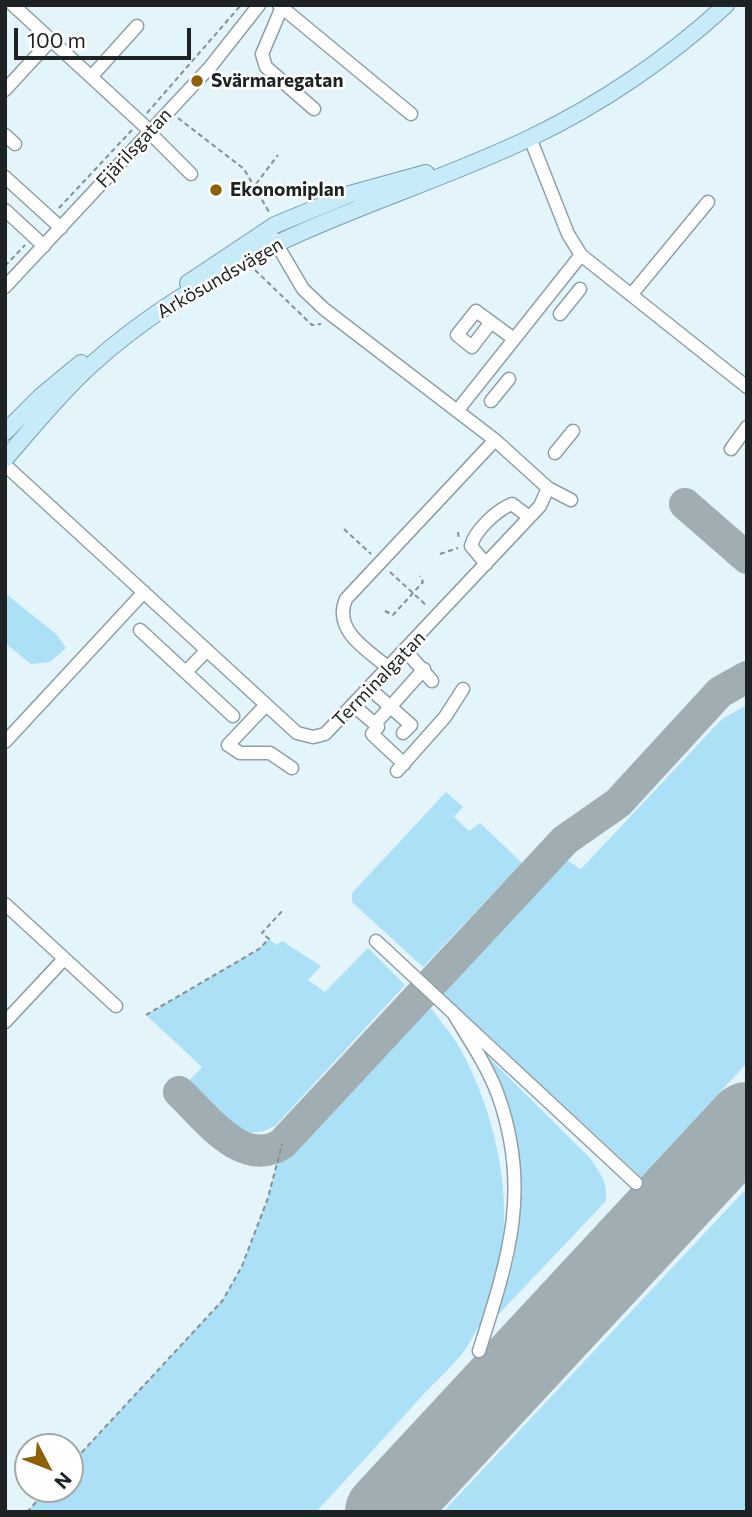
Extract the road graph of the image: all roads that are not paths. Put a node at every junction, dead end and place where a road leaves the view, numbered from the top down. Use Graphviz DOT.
graph roads {
  1 [pos="259,5"];
  2 [pos="726,5"];
  3 [pos="16,6"];
  4 [pos="280,6"];
  5 [pos="137,26"];
  6 [pos="51,40"];
  7 [pos="92,77"];
  8 [pos="5,90"];
  9 [pos="314,109"];
  10 [pos="411,114"];
  11 [pos="150,132"];
  12 [pos="530,138"];
  13 [pos="476,160"];
  14 [pos="191,174"];
  15 [pos="5,177"];
  16 [pos="708,202"];
  17 [pos="5,210"];
  18 [pos="265,224"];
  19 [pos="61,228"];
  20 [pos="276,244"];
  21 [pos="44,246"];
  22 [pos="581,255"];
  23 [pos="5,287"];
  24 [pos="553,289"];
  25 [pos="580,289"];
  26 [pos="631,295"];
  27 [pos="569,302"];
  28 [pos="560,314"];
  29 [pos="491,321"];
  30 [pos="514,339"];
  31 [pos="484,379"];
  32 [pos="509,379"];
  33 [pos="747,387"];
  34 [pos="457,411"];
  35 [pos="747,428"];
  36 [pos="573,431"];
  37 [pos="5,432"];
  38 [pos="495,440"];
  39 [pos="731,449"];
  40 [pos="555,453"];
  41 [pos="5,459"];
  42 [pos="5,465"];
  43 [pos="548,488"];
  44 [pos="571,500"];
  45 [pos="530,517"];
  46 [pos="486,564"];
  47 [pos="144,592"];
  48 [pos="140,629"];
  49 [pos="206,650"];
  50 [pos="406,651"];
  51 [pos="390,669"];
  52 [pos="424,669"];
  53 [pos="186,672"];
  54 [pos="432,681"];
  55 [pos="370,689"];
  56 [pos="463,689"];
  57 [pos="266,705"];
  58 [pos="354,706"];
  59 [pos="390,707"];
  60 [pos="233,716"];
  61 [pos="375,724"];
  62 [pos="403,733"];
  63 [pos="5,742"];
  64 [pos="292,768"];
  65 [pos="5,904"];
  66 [pos="376,941"];
  67 [pos="64,959"];
  68 [pos="116,1006"];
  69 [pos="452,1011"];
  70 [pos="5,1023"];
  71 [pos="636,1183"];
  72 [pos="480,1351"];
  1 -- 11 [label="street, Fjärilsgatan"];
  2 -- 12 [label="main road, Arkösundsvägen"];
  3 -- 6 [label="street"];
  4 -- 9 [label="street"];
  4 -- 10 [label="street"];
  5 -- 7 [label="street"];
  6 -- 7 [label="street"];
  6 -- 8 [label="street"];
  7 -- 11 [label="street"];
  11 -- 14 [label="street"];
  11 -- 19 [label="street, Fjärilsgatan"];
  12 -- 13 [label="main road, Arkösundsvägen"];
  12 -- 22 [label="street"];
  13 -- 18 [label="main road, Arkösundsvägen"];
  13 -- 20 [label="main road, Arkösundsvägen"];
  15 -- 19 [label="street"];
  16 -- 26 [label="street"];
  17 -- 21 [label="street"];
  18 -- 20 [label="street"];
  18 -- 37 [label="main road, Arkösundsvägen"];
  19 -- 21 [label="street, Fjärilsgatan"];
  20 -- 34 [label="street"];
  20 -- 41 [label="main road, Arkösundsvägen"];
  21 -- 23 [label="street, Fjärilsgatan"];
  22 -- 24 [label="street"];
  22 -- 26 [label="street"];
  24 -- 27 [label="street"];
  24 -- 30 [label="street"];
  25 -- 27 [label="street"];
  26 -- 33 [label="street"];
  27 -- 28 [label="street"];
  29 -- 30 [label="street"];
  30 -- 31 [label="street"];
  31 -- 32 [label="street"];
  31 -- 34 [label="street"];
  34 -- 38 [label="street"];
  35 -- 39 [label="street"];
  36 -- 40 [label="street"];
  38 -- 43 [label="street"];
  38 -- 51 [label="street"];
  42 -- 47 [label="street, Terminalgatan"];
  43 -- 44 [label="street"];
  43 -- 45 [label="street, Terminalgatan"];
  45 -- 46 [label="street, Terminalgatan"];
  45 -- 46 [label="street"];
  46 -- 50 [label="street, Terminalgatan"];
  47 -- 49 [label="street, Terminalgatan"];
  47 -- 63 [label="street"];
  48 -- 53 [label="street"];
  49 -- 53 [label="street"];
  49 -- 57 [label="street, Terminalgatan"];
  50 -- 51 [label="street, Terminalgatan"];
  50 -- 52 [label="street"];
  51 -- 55 [label="street, Terminalgatan"];
  52 -- 54 [label="street"];
  52 -- 59 [label="street"];
  53 -- 60 [label="street"];
  55 -- 58 [label="street, Terminalgatan"];
  55 -- 59 [label="street"];
  56 -- 61 [label="street"];
  57 -- 58 [label="street, Terminalgatan"];
  57 -- 64 [label="street"];
  58 -- 61 [label="street"];
  59 -- 61 [label="street"];
  59 -- 62 [label="street"];
  65 -- 67 [label="street"];
  66 -- 69 [label="street"];
  67 -- 68 [label="street"];
  67 -- 70 [label="street"];
  69 -- 71 [label="street"];
  69 -- 72 [label="street"];
}
